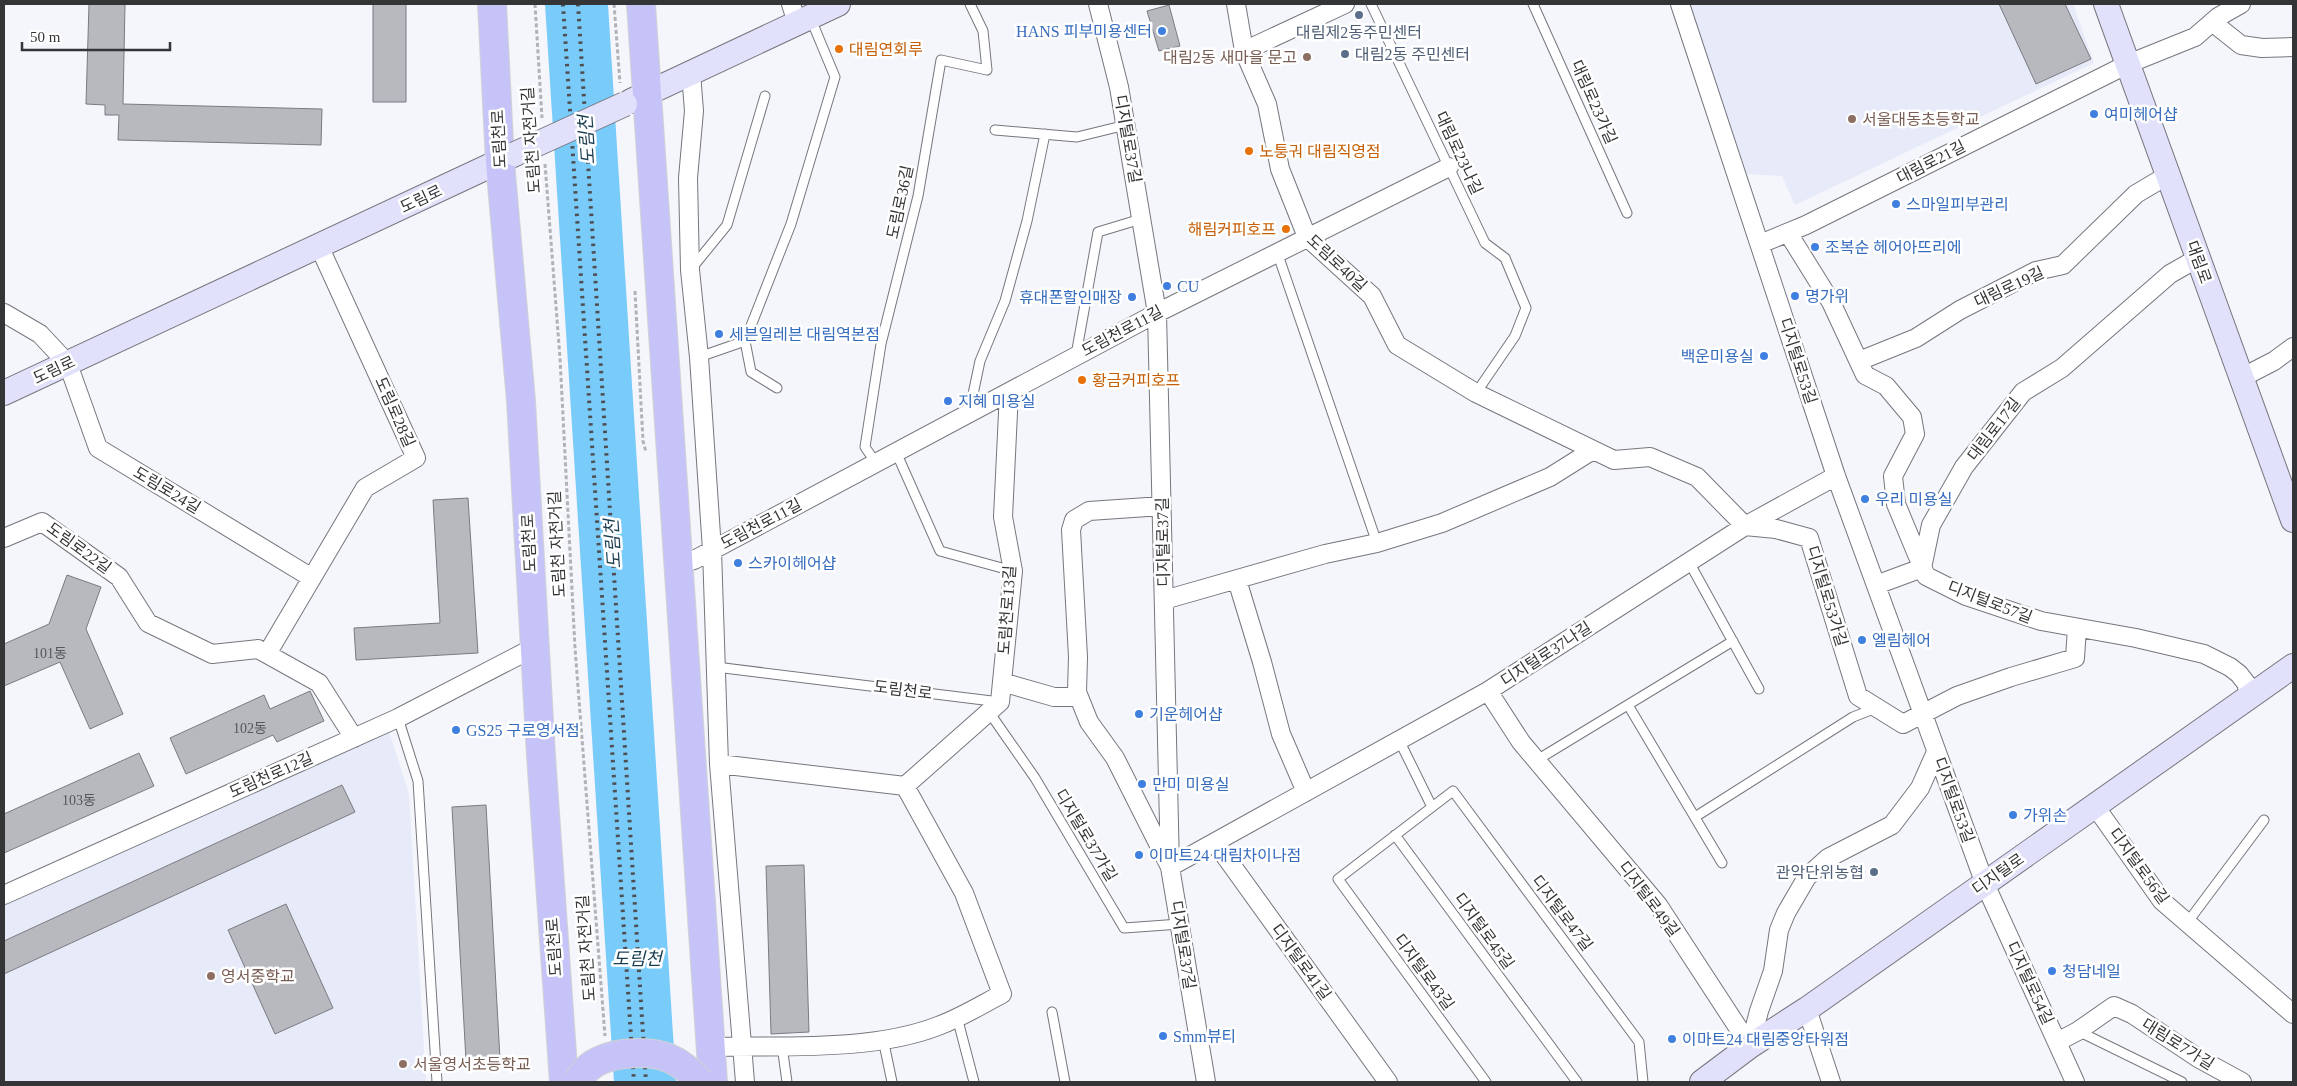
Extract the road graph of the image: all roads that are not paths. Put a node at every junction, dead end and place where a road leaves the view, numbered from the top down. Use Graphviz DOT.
graph roads {
  1 [pos="492,4"];
  2 [pos="641,4"];
  3 [pos="838,4"];
  4 [pos="970,4"];
  5 [pos="1098,4"];
  6 [pos="1236,4"];
  7 [pos="1345,4"];
  8 [pos="1371,4"];
  9 [pos="1533,4"];
  10 [pos="1680,4"];
  11 [pos="2106,4"];
  12 [pos="2241,4"];
  13 [pos="800,14"];
  14 [pos="2212,22"];
  15 [pos="2293,47"];
  16 [pos="1244,51"];
  17 [pos="2128,64"];
  18 [pos="691,73"];
  19 [pos="765,96"];
  20 [pos="636,98"];
  21 [pos="1126,125"];
  22 [pos="995,130"];
  23 [pos="1045,134"];
  24 [pos="507,158"];
  25 [pos="1449,167"];
  26 [pos="2168,174"];
  27 [pos="1627,213"];
  28 [pos="1141,219"];
  29 [pos="1788,232"];
  30 [pos="1307,237"];
  31 [pos="1760,244"];
  32 [pos="320,246"];
  33 [pos="1276,252"];
  34 [pos="2198,258"];
  35 [pos="690,270"];
  36 [pos="4,313"];
  37 [pos="1157,313"];
  38 [pos="744,341"];
  39 [pos="2293,347"];
  40 [pos="699,356"];
  41 [pos="1076,356"];
  42 [pos="1859,361"];
  43 [pos="68,364"];
  44 [pos="2241,378"];
  45 [pos="777,388"];
  46 [pos="1009,392"];
  47 [pos="1476,392"];
  48 [pos="4,393"];
  49 [pos="969,413"];
  50 [pos="1593,450"];
  51 [pos="896,452"];
  52 [pos="876,463"];
  53 [pos="1836,476"];
  54 [pos="1162,506"];
  55 [pos="2293,520"];
  56 [pos="1745,526"];
  57 [pos="4,538"];
  58 [pos="1377,543"];
  59 [pos="712,550"];
  60 [pos="1689,562"];
  61 [pos="678,565"];
  62 [pos="1922,568"];
  63 [pos="1013,571"];
  64 [pos="312,578"];
  65 [pos="1237,580"];
  66 [pos="1876,585"];
  67 [pos="1164,600"];
  68 [pos="2077,628"];
  69 [pos="1733,641"];
  70 [pos="534,647"];
  71 [pos="267,654"];
  72 [pos="2293,666"];
  73 [pos="716,667"];
  74 [pos="1002,682"];
  75 [pos="1759,688"];
  76 [pos="1488,691"];
  77 [pos="2250,696"];
  78 [pos="1079,697"];
  79 [pos="1628,705"];
  80 [pos="995,707"];
  81 [pos="1876,708"];
  82 [pos="1923,716"];
  83 [pos="398,718"];
  84 [pos="354,738"];
  85 [pos="1399,740"];
  86 [pos="1936,752"];
  87 [pos="1536,760"];
  88 [pos="719,764"];
  89 [pos="905,786"];
  90 [pos="1306,792"];
  91 [pos="1432,806"];
  92 [pos="2095,806"];
  93 [pos="1695,818"];
  94 [pos="2264,820"];
  95 [pos="1394,836"];
  96 [pos="1215,842"];
  97 [pos="1722,863"];
  98 [pos="1170,867"];
  99 [pos="1984,884"];
  100 [pos="4,895"];
  101 [pos="2187,923"];
  102 [pos="1180,924"];
  103 [pos="1808,1009"];
  104 [pos="1052,1012"];
  105 [pos="2293,1014"];
  106 [pos="957,1017"];
  107 [pos="2078,1031"];
  108 [pos="883,1039"];
  109 [pos="2057,1042"];
  110 [pos="742,1046"];
  111 [pos="782,1046"];
  112 [pos="1750,1046"];
  113 [pos="711,1047"];
  114 [pos="1710,1080"];
  115 [pos="437,1082"];
  116 [pos="564,1082"];
  117 [pos="577,1082"];
  118 [pos="700,1082"];
  119 [pos="713,1082"];
  120 [pos="745,1082"];
  121 [pos="787,1082"];
  122 [pos="892,1082"];
  123 [pos="974,1082"];
  124 [pos="1065,1082"];
  125 [pos="1206,1082"];
  126 [pos="1388,1082"];
  127 [pos="1486,1082"];
  128 [pos="1577,1082"];
  129 [pos="1644,1082"];
  130 [pos="1830,1082"];
  131 [pos="2075,1082"];
  132 [pos="2182,1082"];
  133 [pos="2242,1082"];
  1 -- 24 [label="main road, 도림천로"];
  2 -- 20 [label="main road"];
  3 -- 13 [label="street, 도림로"];
  4 -- 52 [label="lane, 도림로36길"];
  5 -- 21 [label="street, 디지털로37길"];
  6 -- 16 [label="street, 도림로40길"];
  7 -- 16 [label="street"];
  8 -- 25 [label="lane, 대림로23나길"];
  9 -- 27 [label="lane, 대림로23가길"];
  10 -- 31 [label="street, 디지털로53길"];
  11 -- 17 [label="street, 대림로"];
  12 -- 14 [label="street, 대림로21길"];
  13 -- 18 [label="street, 도림로"];
  13 -- 38 [label="lane"];
  14 -- 15 [label="street"];
  14 -- 17 [label="street, 대림로21길"];
  16 -- 30 [label="street, 도림로40길"];
  17 -- 26 [label="street, 대림로"];
  17 -- 29 [label="street, 대림로21길"];
  18 -- 20 [label="street, 도림로"];
  18 -- 35 [label="street"];
  19 -- 35 [label="lane"];
  20 -- 24 [label="street, 도림로, bridge"];
  20 -- 61 [label="main road"];
  21 -- 23 [label="lane"];
  21 -- 28 [label="street, 디지털로37길"];
  22 -- 23 [label="lane"];
  23 -- 49 [label="lane"];
  24 -- 32 [label="street, 도림로"];
  24 -- 70 [label="main road, 도림천로"];
  25 -- 30 [label="street, 도림천로11길"];
  25 -- 47 [label="lane, 대림로23나길"];
  26 -- 34 [label="street, 대림로"];
  26 -- 42 [label="street, 대림로19길"];
  28 -- 37 [label="street, 디지털로37길"];
  28 -- 41 [label="lane"];
  29 -- 31 [label="street, 대림로21길"];
  29 -- 42 [label="street, 디지털로57길"];
  30 -- 33 [label="street, 도림천로11길"];
  30 -- 47 [label="street, 도림로40길"];
  31 -- 53 [label="street, 디지털로53길"];
  32 -- 43 [label="street, 도림로"];
  32 -- 64 [label="street, 도림로28길"];
  33 -- 37 [label="street, 도림천로11길"];
  33 -- 58 [label="lane"];
  34 -- 44 [label="street, 대림로"];
  34 -- 62 [label="street, 대림로17길"];
  35 -- 40 [label="street"];
  36 -- 43 [label="street"];
  37 -- 41 [label="street, 도림천로11길"];
  37 -- 54 [label="street, 디지털로37길"];
  38 -- 40 [label="lane"];
  38 -- 45 [label="lane"];
  39 -- 44 [label="street"];
  40 -- 59 [label="street"];
  41 -- 46 [label="street, 도림천로11길"];
  42 -- 62 [label="street, 디지털로57길"];
  43 -- 48 [label="street, 도림로"];
  43 -- 64 [label="street, 도림로24길"];
  44 -- 55 [label="street, 대림로"];
  46 -- 49 [label="street, 도림천로11길"];
  46 -- 63 [label="street, 도림천로13길"];
  47 -- 50 [label="street, 도림로40길"];
  49 -- 51 [label="street, 도림천로11길"];
  50 -- 56 [label="street, 도림로40길"];
  50 -- 58 [label="street"];
  51 -- 52 [label="street, 도림천로11길"];
  51 -- 63 [label="lane"];
  52 -- 59 [label="street, 도림천로11길"];
  53 -- 56 [label="street, 디지털로37나길"];
  53 -- 66 [label="street, 디지털로53길"];
  54 -- 67 [label="street, 디지털로37길"];
  54 -- 78 [label="street"];
  56 -- 60 [label="street, 디지털로37나길"];
  56 -- 81 [label="street, 디지털로53가길"];
  57 -- 71 [label="street, 도림로22길"];
  58 -- 65 [label="street"];
  59 -- 61 [label="street, 도림천로11길"];
  59 -- 73 [label="street"];
  60 -- 69 [label="lane"];
  60 -- 76 [label="street, 디지털로37나길"];
  61 -- 113 [label="main road"];
  62 -- 66 [label="street"];
  62 -- 68 [label="street, 디지털로57길"];
  63 -- 74 [label="street, 도림천로13길"];
  64 -- 71 [label="street, 도림로28길"];
  65 -- 67 [label="street"];
  65 -- 90 [label="street"];
  66 -- 82 [label="street, 디지털로53길"];
  67 -- 98 [label="street, 디지털로37길"];
  68 -- 77 [label="street, 디지털로57길"];
  68 -- 82 [label="street"];
  69 -- 75 [label="lane"];
  69 -- 79 [label="lane"];
  70 -- 83 [label="street, 도림천로12길"];
  70 -- 116 [label="main road, 도림천로"];
  71 -- 84 [label="street, 도림로22길"];
  72 -- 77 [label="street, 디지털로"];
  73 -- 80 [label="lane, 도림천로"];
  73 -- 88 [label="street"];
  74 -- 78 [label="street"];
  74 -- 80 [label="street, 도림천로13길"];
  76 -- 85 [label="street, 디지털로37나길"];
  76 -- 87 [label="street, 디지털로49길"];
  77 -- 92 [label="street, 디지털로"];
  78 -- 98 [label="street"];
  79 -- 87 [label="lane"];
  79 -- 93 [label="lane"];
  80 -- 89 [label="street"];
  80 -- 102 [label="lane, 디지털로37가길"];
  81 -- 82 [label="street, 디지털로53가길"];
  81 -- 93 [label="lane"];
  82 -- 86 [label="street, 디지털로53길"];
  83 -- 84 [label="street, 도림천로12길"];
  83 -- 115 [label="lane"];
  84 -- 100 [label="street, 도림천로12길"];
  85 -- 90 [label="street, 디지털로37나길"];
  85 -- 91 [label="lane"];
  86 -- 99 [label="street, 디지털로53길"];
  86 -- 112 [label="street"];
  87 -- 112 [label="street, 디지털로49길"];
  88 -- 89 [label="street"];
  88 -- 110 [label="street"];
  89 -- 106 [label="street"];
  90 -- 96 [label="street, 디지털로37나길"];
  91 -- 95 [label="lane"];
  91 -- 129 [label="lane, 디지털로47길"];
  92 -- 99 [label="street, 디지털로"];
  92 -- 101 [label="street, 디지털로56길"];
  93 -- 97 [label="lane"];
  94 -- 101 [label="lane"];
  95 -- 127 [label="lane, 디지털로43길"];
  95 -- 128 [label="lane, 디지털로45길"];
  96 -- 98 [label="street, 디지털로37나길"];
  96 -- 126 [label="street, 디지털로41길"];
  98 -- 102 [label="street, 디지털로37길"];
  99 -- 103 [label="street, 디지털로"];
  99 -- 109 [label="street, 디지털로54길"];
  101 -- 105 [label="street, 디지털로56길"];
  102 -- 125 [label="street, 디지털로37길"];
  103 -- 112 [label="street, 디지털로"];
  103 -- 130 [label="street"];
  104 -- 124 [label="lane"];
  106 -- 108 [label="street"];
  106 -- 123 [label="lane"];
  107 -- 109 [label="street"];
  107 -- 132 [label="lane, 디지털로54길"];
  107 -- 133 [label="street, 대림로7가길"];
  108 -- 111 [label="street"];
  108 -- 122 [label="lane"];
  109 -- 131 [label="street, 디지털로54길"];
  110 -- 111 [label="street"];
  110 -- 113 [label="street"];
  110 -- 120 [label="street"];
  111 -- 121 [label="lane"];
  112 -- 114 [label="street, 디지털로"];
  113 -- 119 [label="main road"];
  117 -- 118 [label="main road, bridge"];
}
